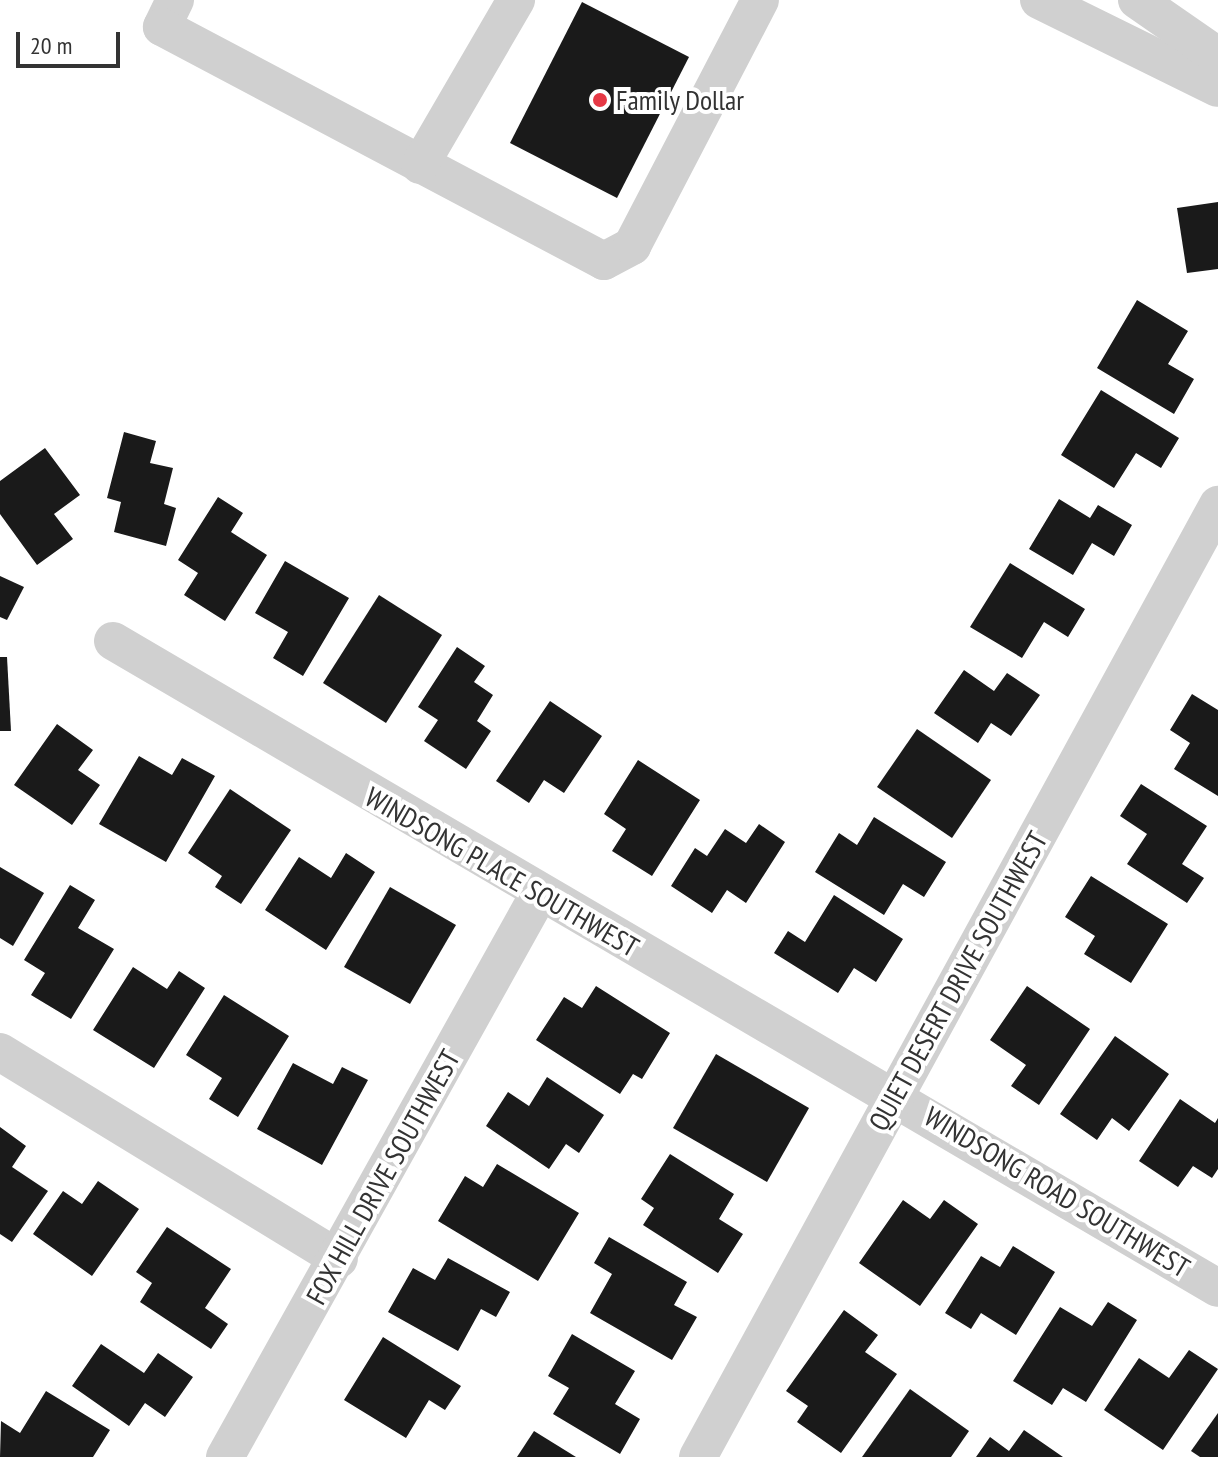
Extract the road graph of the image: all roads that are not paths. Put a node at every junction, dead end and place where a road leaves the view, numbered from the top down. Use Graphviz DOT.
graph roads {
  1 [pos="175,0"];
  2 [pos="516,0"];
  3 [pos="760,0"];
  4 [pos="1039,0"];
  5 [pos="1137,0"];
  6 [pos="1218,56"];
  7 [pos="1218,88"];
  8 [pos="420,165"];
  9 [pos="1218,505"];
  10 [pos="113,641"];
  11 [pos="538,896"];
  12 [pos="0,1052"];
  13 [pos="896,1097"];
  14 [pos="339,1259"];
  15 [pos="1218,1288"];
  16 [pos="708,1453"];
  17 [pos="225,1457"];
  1 -- 8 [label="street"];
  2 -- 8 [label="street"];
  3 -- 8 [label="street"];
  4 -- 7 [label="street"];
  5 -- 6 [label="street"];
  9 -- 13 [label="street, QUIET DESERT DRIVE SOUTHWEST"];
  10 -- 11 [label="street, WINDSONG PLACE SOUTHWEST"];
  11 -- 13 [label="street, WINDSONG PLACE SOUTHWEST"];
  11 -- 14 [label="street, FOX HILL DRIVE SOUTHWEST"];
  12 -- 14 [label="street"];
  13 -- 15 [label="street, WINDSONG ROAD SOUTHWEST"];
  13 -- 16 [label="street, QUIET DESERT DRIVE SOUTHWEST"];
  14 -- 17 [label="street, FOX HILL DRIVE SOUTHWEST"];
}
